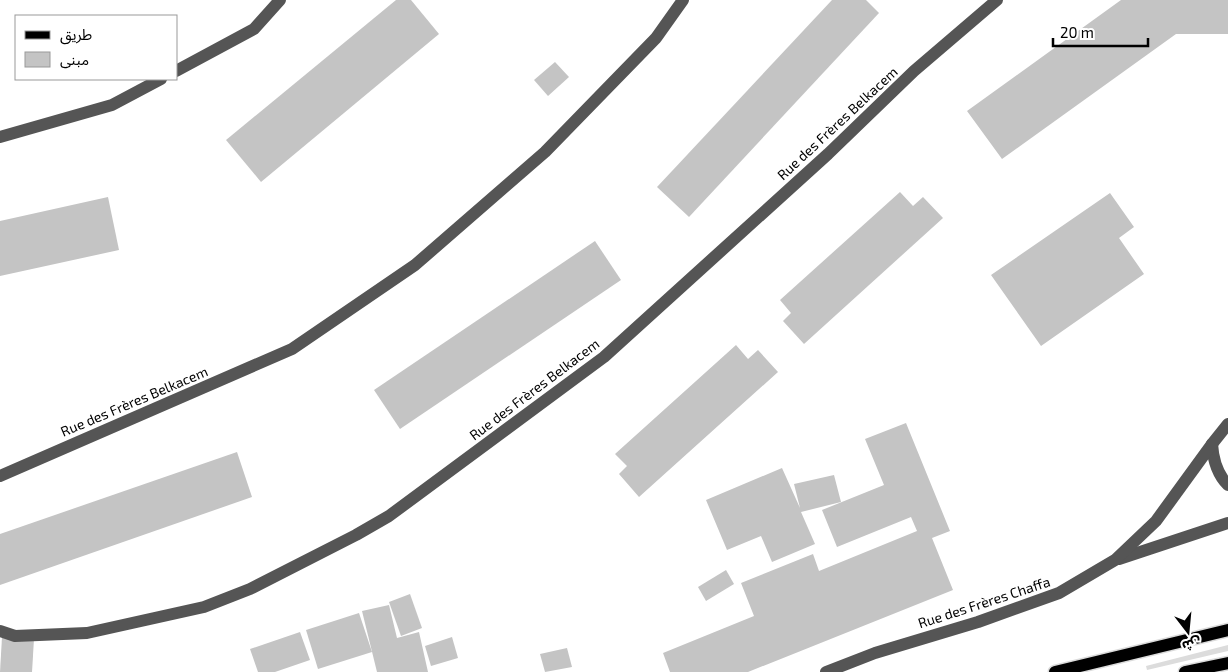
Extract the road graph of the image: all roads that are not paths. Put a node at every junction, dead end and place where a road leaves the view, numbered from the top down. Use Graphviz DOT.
graph roads {
  1 [pos="280,0"];
  2 [pos="683,0"];
  3 [pos="997,0"];
  4 [pos="178,70"];
  5 [pos="160,80"];
  6 [pos="0,137"];
  7 [pos="1228,424"];
  8 [pos="1212,444"];
  9 [pos="0,476"];
  10 [pos="1228,485"];
  11 [pos="1228,523"];
  12 [pos="1115,560"];
  13 [pos="1228,630"];
  14 [pos="0,631"];
  15 [pos="1228,663"];
  16 [pos="826,672"];
  17 [pos="1054,672"];
  18 [pos="1185,672"];
  1 -- 4 [label="street"];
  2 -- 9 [label="street, Rue des Frères Belkacem"];
  3 -- 14 [label="street, Rue des Frères Belkacem"];
  5 -- 6 [label="street"];
  7 -- 8 [label="street, Rue des Frères Chaffa"];
  8 -- 10 [label="street"];
  8 -- 12 [label="street, Rue des Frères Chaffa"];
  11 -- 12 [label="street"];
  12 -- 16 [label="street, Rue des Frères Chaffa"];
  13 -- 17 [label="main road"];
  15 -- 18 [label="main road"];
}
